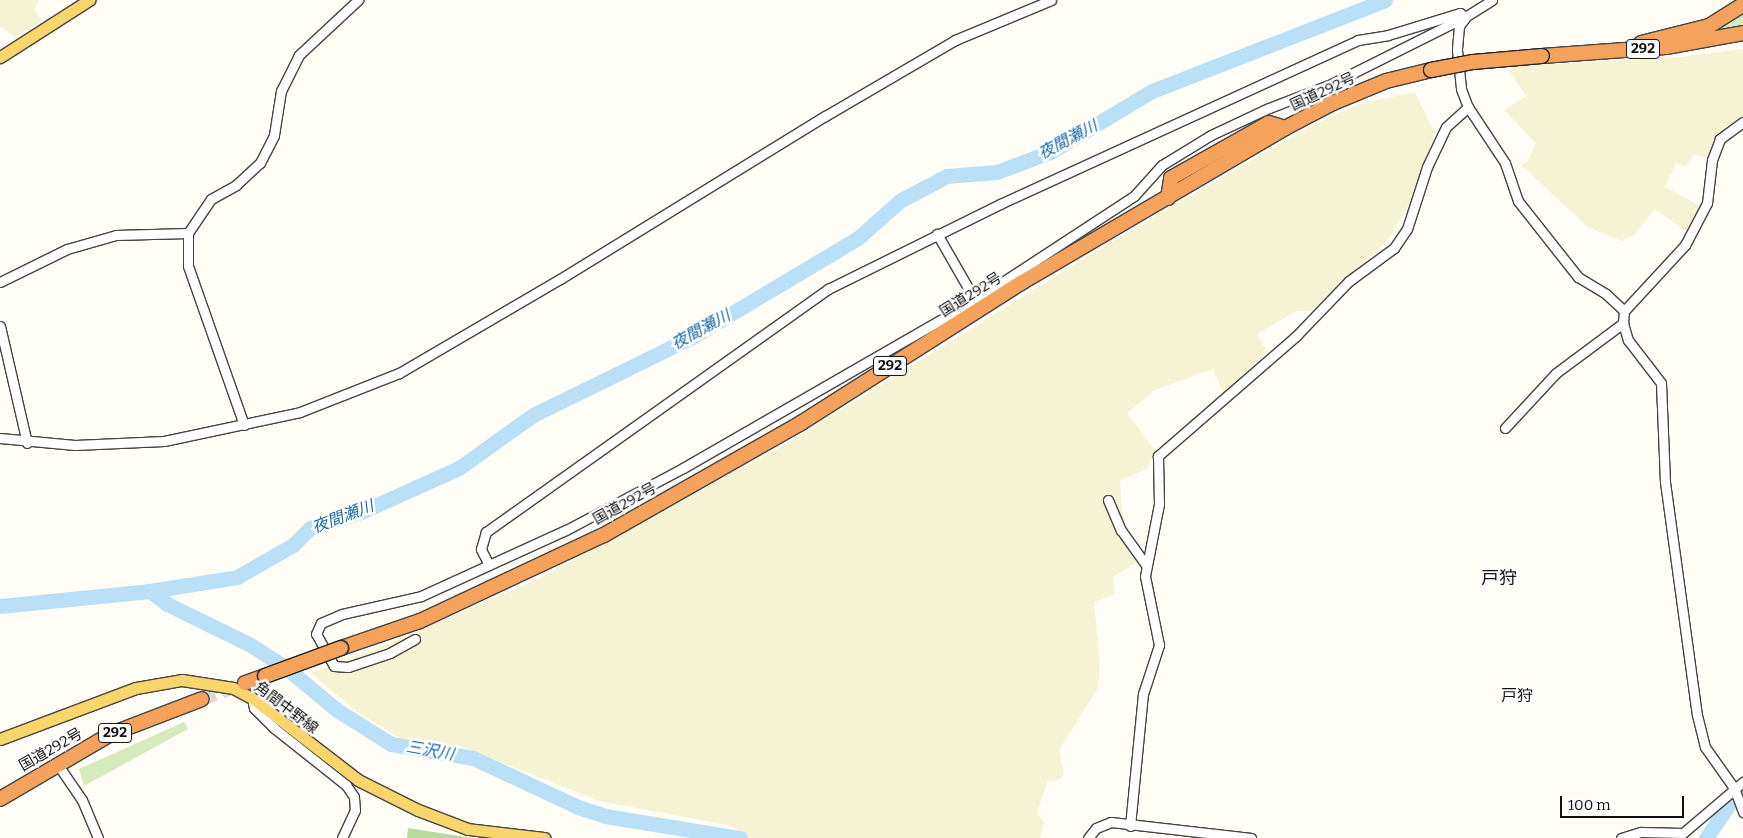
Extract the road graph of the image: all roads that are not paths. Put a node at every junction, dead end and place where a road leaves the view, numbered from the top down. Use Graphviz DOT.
graph roads {
  1 [pos="89,0"];
  2 [pos="358,0"];
  3 [pos="1050,0"];
  4 [pos="1492,0"];
  5 [pos="1743,5"];
  6 [pos="1466,17"];
  7 [pos="1743,33"];
  8 [pos="1604,52"];
  9 [pos="0,56"];
  10 [pos="1468,107"];
  11 [pos="1743,122"];
  12 [pos="188,233"];
  13 [pos="937,234"];
  14 [pos="0,282"];
  15 [pos="975,300"];
  16 [pos="1624,311"];
  17 [pos="1623,323"];
  18 [pos="0,326"];
  19 [pos="244,425"];
  20 [pos="1505,428"];
  21 [pos="0,438"];
  22 [pos="26,442"];
  23 [pos="1108,500"];
  24 [pos="489,565"];
  25 [pos="1146,565"];
  26 [pos="415,639"];
  27 [pos="246,683"];
  28 [pos="252,698"];
  29 [pos="202,699"];
  30 [pos="0,739"];
  31 [pos="58,765"];
  32 [pos="1743,782"];
  33 [pos="1734,788"];
  34 [pos="0,799"];
  35 [pos="1743,812"];
  36 [pos="1130,826"];
  37 [pos="98,838"];
  38 [pos="342,838"];
  39 [pos="544,838"];
  40 [pos="1088,838"];
  41 [pos="1251,838"];
  42 [pos="1621,838"];
  1 -- 9 [label="main road"];
  2 -- 12 [label="street"];
  3 -- 19 [label="street"];
  4 -- 6 [label="street"];
  5 -- 8 [label="highway"];
  6 -- 10 [label="street"];
  6 -- 13 [label="street"];
  6 -- 15 [label="street"];
  7 -- 8 [label="highway, 国道292号 / 292"];
  8 -- 27 [label="highway, 国道292号 / 292, bridge"];
  10 -- 16 [label="street"];
  10 -- 25 [label="street"];
  11 -- 16 [label="street"];
  12 -- 14 [label="street"];
  12 -- 19 [label="street"];
  13 -- 15 [label="street"];
  13 -- 24 [label="street"];
  15 -- 24 [label="street"];
  16 -- 17 [label="street"];
  17 -- 20 [label="street"];
  17 -- 33 [label="street"];
  18 -- 22 [label="street"];
  19 -- 22 [label="street"];
  21 -- 22 [label="street"];
  23 -- 25 [label="street"];
  24 -- 26 [label="street"];
  25 -- 36 [label="street"];
  28 -- 30 [label="main road, 角間中野線"];
  28 -- 38 [label="street"];
  28 -- 39 [label="main road, 角間中野線"];
  29 -- 31 [label="highway, 国道292号 / 292"];
  31 -- 34 [label="highway, 国道292号 / 292"];
  31 -- 37 [label="street"];
  32 -- 33 [label="street"];
  33 -- 35 [label="street"];
  33 -- 42 [label="street"];
  36 -- 40 [label="street"];
  36 -- 41 [label="street"];
}
